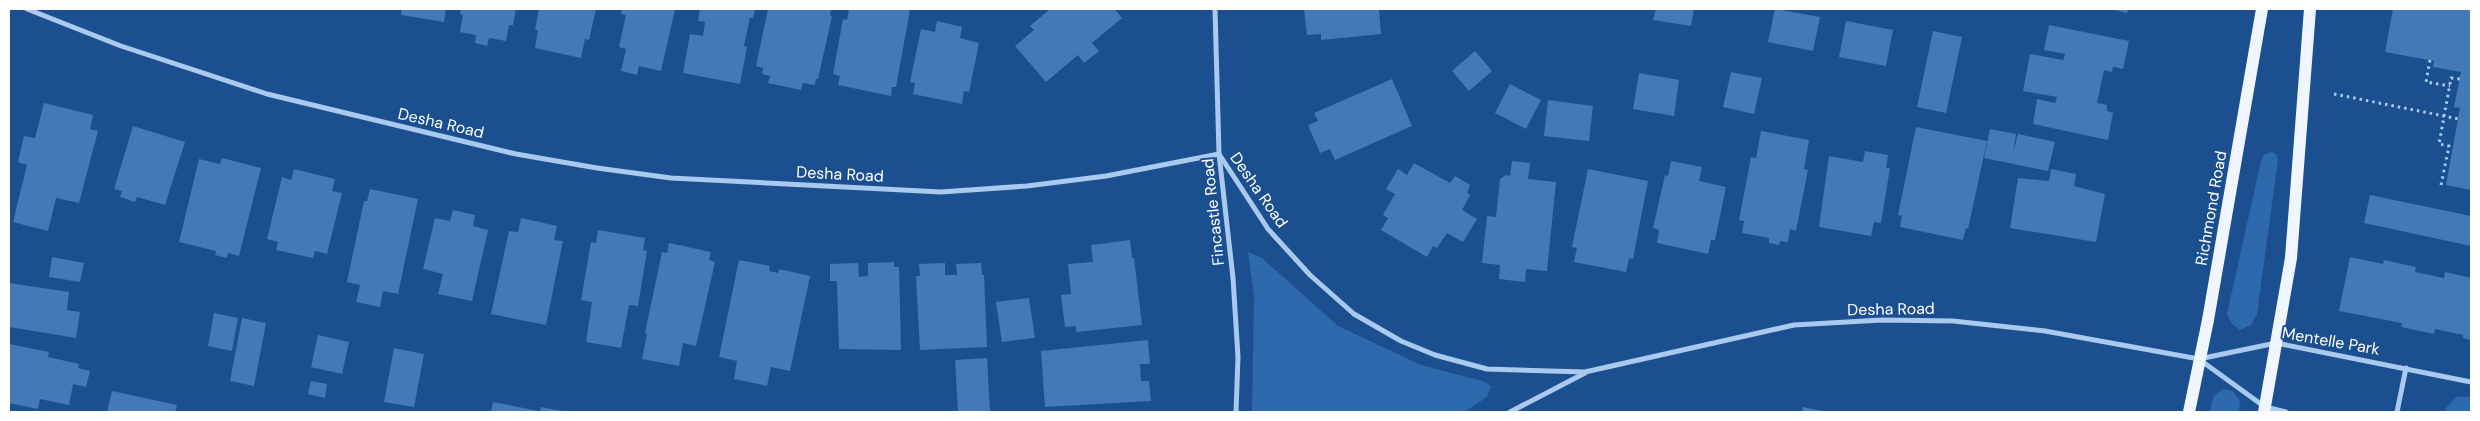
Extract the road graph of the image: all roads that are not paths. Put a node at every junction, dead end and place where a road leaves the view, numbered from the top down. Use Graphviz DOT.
graph roads {
  1 [pos="27,9"];
  2 [pos="1215,9"];
  3 [pos="2262,9"];
  4 [pos="2310,9"];
  5 [pos="1219,154"];
  6 [pos="2276,343"];
  7 [pos="2200,359"];
  8 [pos="2406,368"];
  9 [pos="1585,372"];
  10 [pos="2471,382"];
  11 [pos="2264,410"];
  12 [pos="1236,412"];
  13 [pos="1510,412"];
  14 [pos="2189,412"];
  15 [pos="2286,412"];
  16 [pos="2397,412"];
  1 -- 5 [label="street, Desha Road"];
  2 -- 5 [label="street, Fincastle Road"];
  3 -- 7 [label="main road, Richmond Road"];
  4 -- 6 [label="main road"];
  5 -- 9 [label="street, Desha Road"];
  5 -- 12 [label="street, Fincastle Road"];
  6 -- 7 [label="street, Mentelle Park"];
  6 -- 8 [label="street, Mentelle Park"];
  6 -- 11 [label="main road"];
  7 -- 9 [label="street, Desha Road"];
  7 -- 11 [label="street"];
  7 -- 14 [label="main road, Richmond Road"];
  8 -- 10 [label="street, Mentelle Park"];
  8 -- 16 [label="street"];
  9 -- 13 [label="street, Desha Road"];
  11 -- 15 [label="street"];
}
